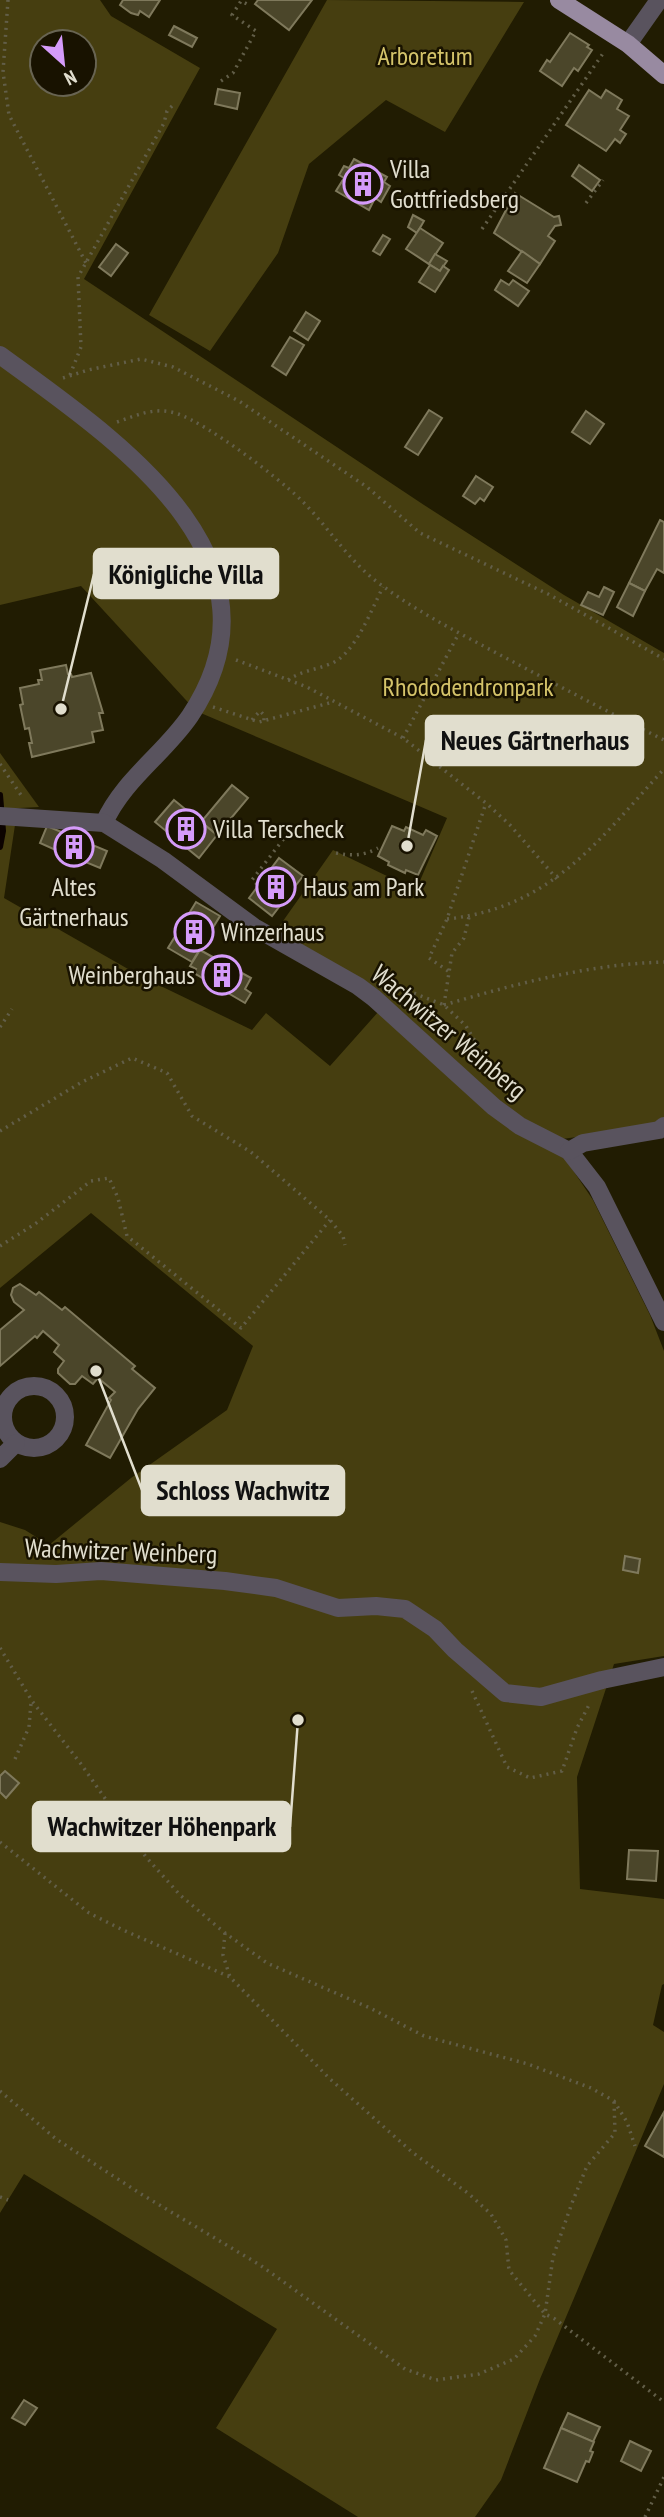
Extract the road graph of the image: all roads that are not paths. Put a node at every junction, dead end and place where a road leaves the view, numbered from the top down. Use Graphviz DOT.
graph roads {
  1 [pos="559,0"];
  2 [pos="659,0"];
  3 [pos="628,44"];
  4 [pos="664,75"];
  5 [pos="0,355"];
  6 [pos="7,817"];
  7 [pos="104,823"];
  8 [pos="664,1126"];
  9 [pos="569,1151"];
  10 [pos="664,1322"];
  11 [pos="16,1443"];
  12 [pos="0,1459"];
  13 [pos="0,1572"];
  14 [pos="664,1667"];
  1 -- 3 [label="main road"];
  2 -- 3 [label="street"];
  3 -- 4 [label="main road"];
  5 -- 7 [label="street"];
  6 -- 7 [label="street"];
  7 -- 9 [label="street, Wachwitzer Weinberg"];
  8 -- 9 [label="street"];
  9 -- 10 [label="street, Wachwitzer Weinberg"];
  11 -- 12 [label="street"];
  13 -- 14 [label="street, Wachwitzer Weinberg"];
}
